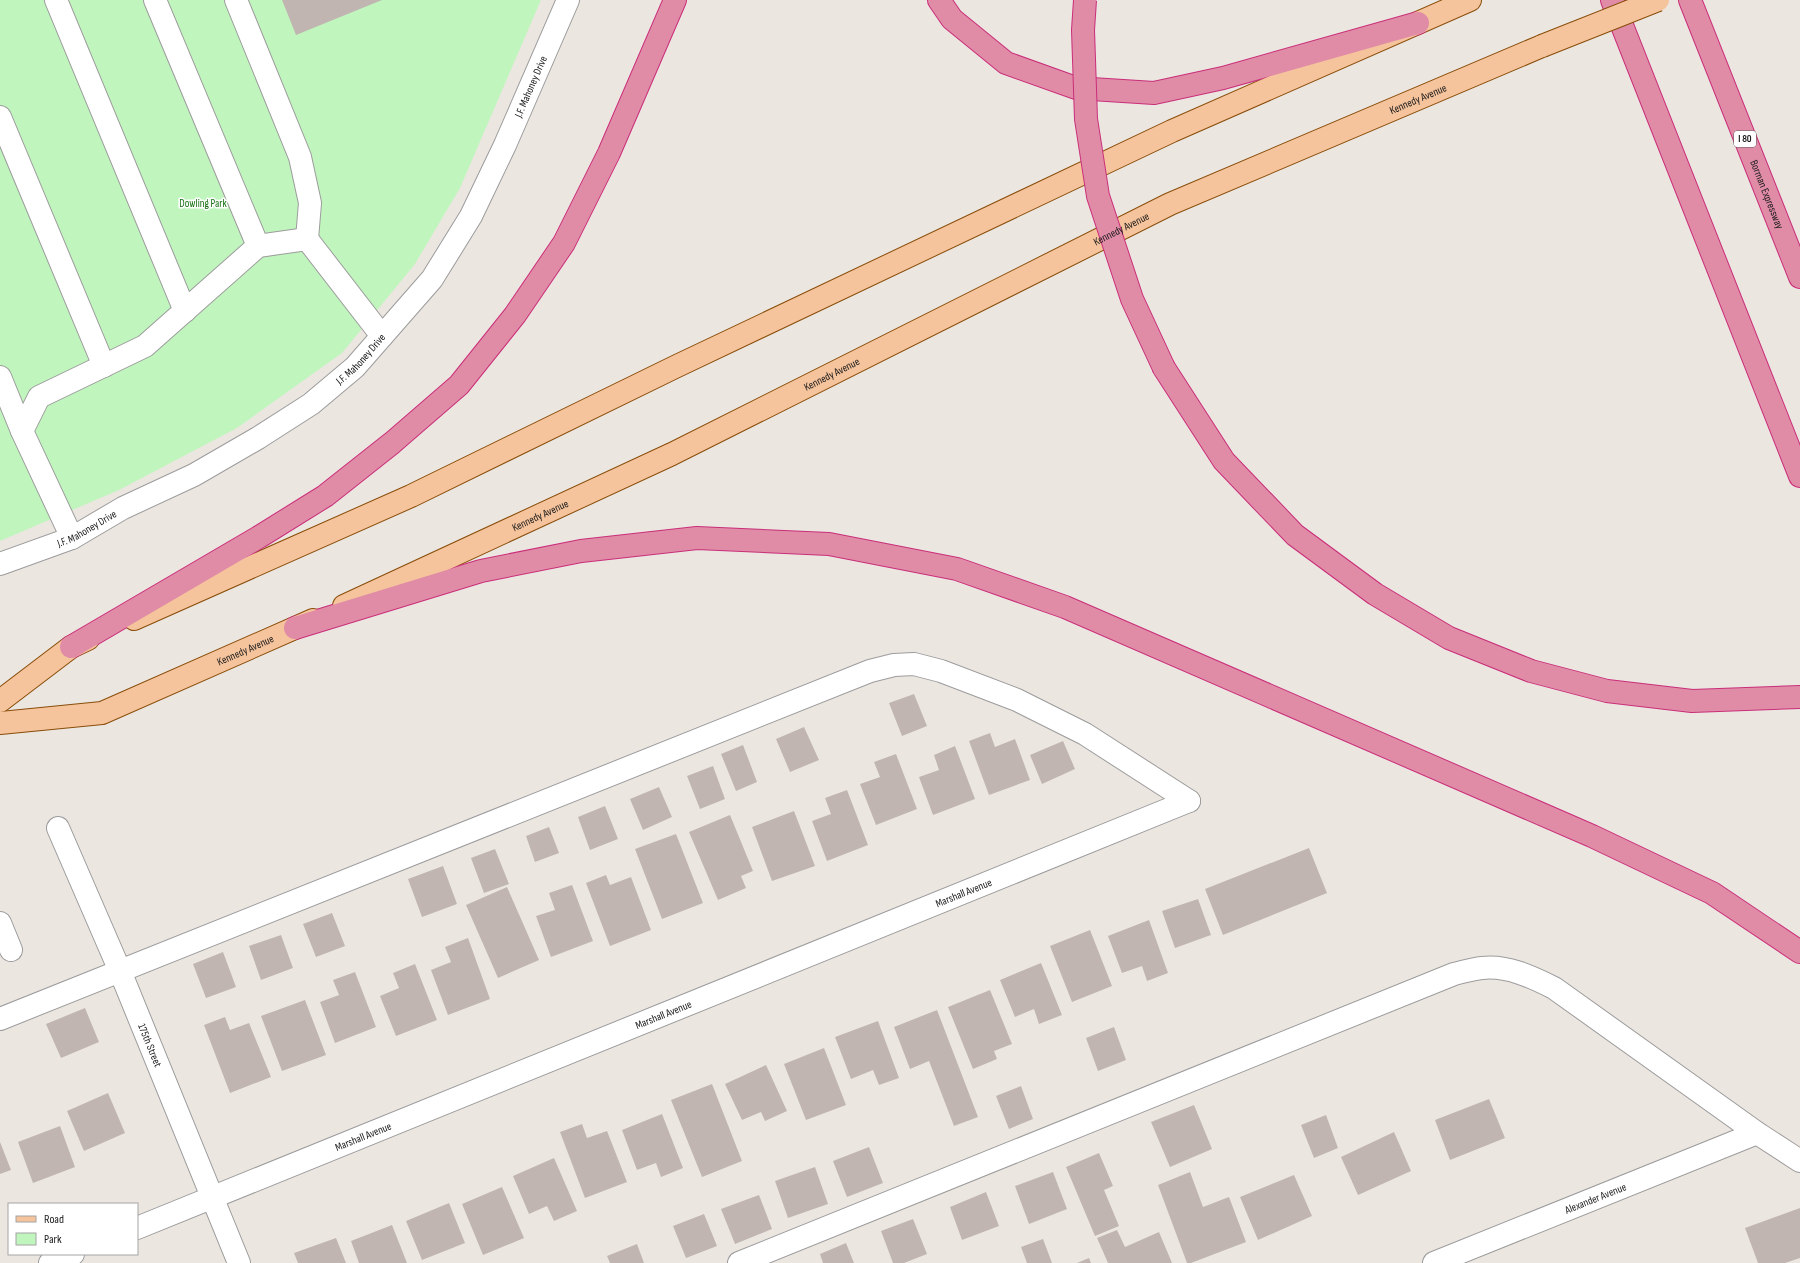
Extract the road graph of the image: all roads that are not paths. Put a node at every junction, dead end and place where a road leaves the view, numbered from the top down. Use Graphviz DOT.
graph roads {
  1 [pos="56,0"];
  2 [pos="155,0"];
  3 [pos="236,0"];
  4 [pos="568,0"];
  5 [pos="675,0"];
  6 [pos="939,0"];
  7 [pos="1085,0"];
  8 [pos="1470,0"];
  9 [pos="1612,0"];
  10 [pos="1658,0"];
  11 [pos="1690,0"];
  12 [pos="1418,23"];
  13 [pos="0,117"];
  14 [pos="307,239"];
  15 [pos="258,246"];
  16 [pos="1800,277"];
  17 [pos="185,311"];
  18 [pos="382,336"];
  19 [pos="104,366"];
  20 [pos="0,377"];
  21 [pos="22,431"];
  22 [pos="1800,476"];
  23 [pos="72,538"];
  24 [pos="0,564"];
  25 [pos="295,628"];
  26 [pos="71,647"];
  27 [pos="1800,697"];
  28 [pos="0,701"];
  29 [pos="0,723"];
  30 [pos="58,828"];
  31 [pos="0,923"];
  32 [pos="11,950"];
  33 [pos="1800,952"];
  34 [pos="120,971"];
  35 [pos="0,1019"];
  36 [pos="1757,1133"];
  37 [pos="1800,1161"];
  38 [pos="213,1197"];
  39 [pos="138,1228"];
  40 [pos="70,1255"];
  41 [pos="50,1263"];
  42 [pos="239,1263"];
  43 [pos="739,1263"];
  44 [pos="1434,1263"];
  1 -- 17 [label="street"];
  2 -- 15 [label="street"];
  3 -- 14 [label="street"];
  4 -- 18 [label="street, J.F. Mahoney Drive"];
  5 -- 26 [label="highway"];
  6 -- 12 [label="highway"];
  7 -- 27 [label="highway, bridge"];
  8 -- 12 [label="main road"];
  9 -- 22 [label="highway"];
  10 -- 25 [label="main road, Kennedy Avenue, bridge"];
  11 -- 16 [label="highway, Borman Expressway / I 80"];
  12 -- 26 [label="main road"];
  13 -- 19 [label="street"];
  14 -- 15 [label="street"];
  14 -- 18 [label="street"];
  15 -- 17 [label="street"];
  17 -- 19 [label="street"];
  18 -- 23 [label="street, J.F. Mahoney Drive"];
  19 -- 21 [label="street"];
  20 -- 21 [label="street"];
  21 -- 23 [label="street"];
  23 -- 24 [label="street, J.F. Mahoney Drive"];
  25 -- 29 [label="main road, Kennedy Avenue"];
  25 -- 33 [label="highway"];
  26 -- 28 [label="main road"];
  30 -- 34 [label="street, 175th Street"];
  31 -- 32 [label="street"];
  34 -- 35 [label="street"];
  34 -- 38 [label="street, 175th Street"];
  34 -- 38 [label="street, Marshall Avenue"];
  36 -- 37 [label="street"];
  36 -- 43 [label="street"];
  36 -- 44 [label="street, Alexander Avenue"];
  38 -- 39 [label="street, Marshall Avenue"];
  38 -- 42 [label="street, 175th Street"];
  40 -- 41 [label="street"];
}
